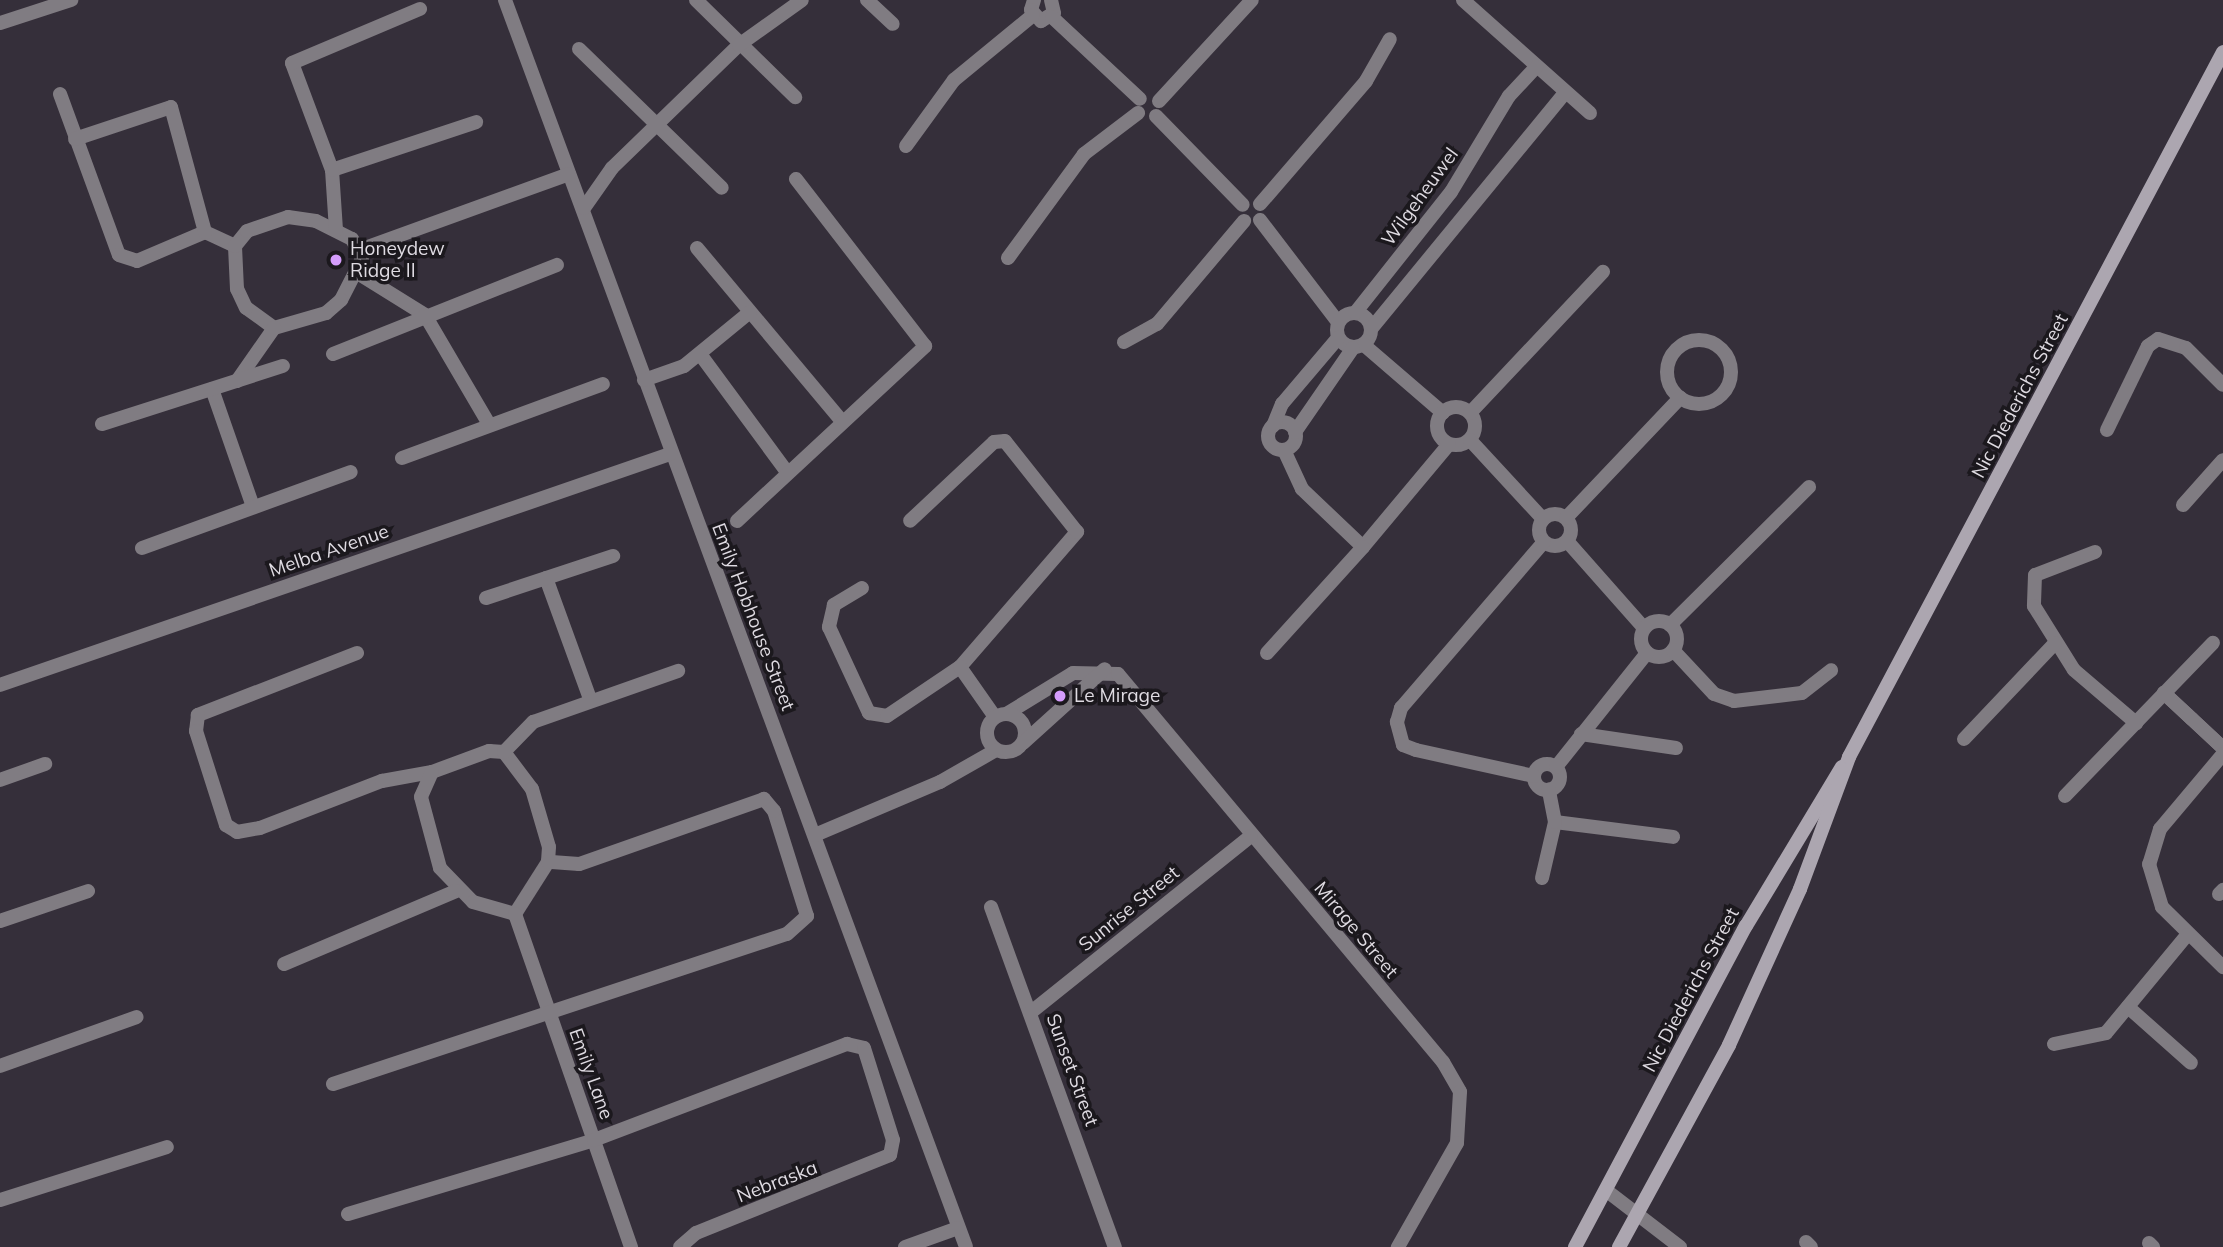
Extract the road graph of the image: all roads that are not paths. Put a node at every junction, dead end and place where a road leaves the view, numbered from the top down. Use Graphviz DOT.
graph roads {
  1 [pos="71,0"];
  2 [pos="505,0"];
  3 [pos="696,0"];
  4 [pos="802,0"];
  5 [pos="867,0"];
  6 [pos="1051,0"];
  7 [pos="1252,0"];
  8 [pos="1462,0"];
  9 [pos="1033,7"];
  10 [pos="420,9"];
  11 [pos="1052,17"];
  12 [pos="0,23"];
  13 [pos="893,24"];
  14 [pos="1390,39"];
  15 [pos="739,45"];
  16 [pos="579,49"];
  17 [pos="2223,52"];
  18 [pos="1536,67"];
  19 [pos="1565,93"];
  20 [pos="60,94"];
  21 [pos="795,97"];
  22 [pos="1139,106"];
  23 [pos="1157,109"];
  24 [pos="1590,113"];
  25 [pos="476,122"];
  26 [pos="655,126"];
  27 [pos="75,139"];
  28 [pos="906,146"];
  29 [pos="332,170"];
  30 [pos="569,174"];
  31 [pos="796,179"];
  32 [pos="722,188"];
  33 [pos="1260,204"];
  34 [pos="1243,205"];
  35 [pos="584,208"];
  36 [pos="1260,220"];
  37 [pos="1244,221"];
  38 [pos="336,230"];
  39 [pos="205,232"];
  40 [pos="235,246"];
  41 [pos="362,248"];
  42 [pos="697,248"];
  43 [pos="1008,258"];
  44 [pos="557,265"];
  45 [pos="356,272"];
  46 [pos="1603,272"];
  47 [pos="750,312"];
  48 [pos="1355,313"];
  49 [pos="425,315"];
  50 [pos="1338,322"];
  51 [pos="274,328"];
  52 [pos="1371,329"];
  53 [pos="1338,338"];
  54 [pos="1124,342"];
  55 [pos="1358,346"];
  56 [pos="700,354"];
  57 [pos="333,355"];
  58 [pos="283,366"];
  59 [pos="644,380"];
  60 [pos="237,381"];
  61 [pos="603,384"];
  62 [pos="2223,385"];
  63 [pos="212,389"];
  64 [pos="1680,398"];
  65 [pos="1443,413"];
  66 [pos="1470,413"];
  67 [pos="840,419"];
  68 [pos="102,424"];
  69 [pos="489,424"];
  70 [pos="1273,426"];
  71 [pos="2107,430"];
  72 [pos="1295,432"];
  73 [pos="1470,440"];
  74 [pos="1449,444"];
  75 [pos="1284,450"];
  76 [pos="670,454"];
  77 [pos="402,458"];
  78 [pos="2223,460"];
  79 [pos="351,472"];
  80 [pos="787,472"];
  81 [pos="1809,487"];
  82 [pos="2183,505"];
  83 [pos="253,507"];
  84 [pos="1566,518"];
  85 [pos="1543,519"];
  86 [pos="737,521"];
  87 [pos="911,521"];
  88 [pos="1567,541"];
  89 [pos="1544,542"];
  90 [pos="1363,547"];
  91 [pos="142,548"];
  92 [pos="2095,552"];
  93 [pos="613,556"];
  94 [pos="546,578"];
  95 [pos="862,588"];
  96 [pos="486,598"];
  97 [pos="1670,625"];
  98 [pos="1644,628"];
  99 [pos="2055,643"];
  100 [pos="2213,643"];
  101 [pos="1673,650"];
  102 [pos="357,653"];
  103 [pos="1267,653"];
  104 [pos="1647,653"];
  105 [pos="960,667"];
  106 [pos="1105,669"];
  107 [pos="1831,670"];
  108 [pos="678,671"];
  109 [pos="0,685"];
  110 [pos="590,699"];
  111 [pos="1001,715"];
  112 [pos="2136,723"];
  113 [pos="1581,734"];
  114 [pos="1964,739"];
  115 [pos="1023,743"];
  116 [pos="1676,748"];
  117 [pos="996,750"];
  118 [pos="504,752"];
  119 [pos="2223,754"];
  120 [pos="1849,757"];
  121 [pos="45,764"];
  122 [pos="1556,767"];
  123 [pos="432,772"];
  124 [pos="1534,776"];
  125 [pos="0,780"];
  126 [pos="1549,790"];
  127 [pos="2065,796"];
  128 [pos="1555,822"];
  129 [pos="816,835"];
  130 [pos="1251,836"];
  131 [pos="1673,837"];
  132 [pos="548,862"];
  133 [pos="1542,878"];
  134 [pos="88,891"];
  135 [pos="456,891"];
  136 [pos="991,907"];
  137 [pos="515,914"];
  138 [pos="0,921"];
  139 [pos="2187,935"];
  140 [pos="284,964"];
  141 [pos="2223,967"];
  142 [pos="2128,1007"];
  143 [pos="1030,1013"];
  144 [pos="548,1015"];
  145 [pos="137,1017"];
  146 [pos="2054,1044"];
  147 [pos="2191,1063"];
  148 [pos="0,1066"];
  149 [pos="333,1084"];
  150 [pos="594,1140"];
  151 [pos="167,1147"];
  152 [pos="1607,1191"];
  153 [pos="0,1200"];
  154 [pos="1640,1212"];
  155 [pos="348,1214"];
  156 [pos="958,1228"];
  157 [pos="631,1247"];
  158 [pos="680,1247"];
  159 [pos="905,1247"];
  160 [pos="966,1247"];
  161 [pos="1115,1247"];
  162 [pos="1398,1247"];
  163 [pos="1575,1247"];
  164 [pos="1619,1247"];
  165 [pos="1680,1247"];
  1 -- 12 [label="street"];
  2 -- 30 [label="street, Emily Hobhouse Street"];
  3 -- 15 [label="street"];
  4 -- 15 [label="street"];
  5 -- 13 [label="street"];
  6 -- 11 [label="street"];
  7 -- 23 [label="street"];
  8 -- 18 [label="street"];
  9 -- 11 [label="street"];
  9 -- 28 [label="street"];
  10 -- 29 [label="street"];
  11 -- 22 [label="street"];
  14 -- 33 [label="street"];
  15 -- 21 [label="street"];
  15 -- 26 [label="street"];
  16 -- 26 [label="street"];
  17 -- 120 [label="street, Nic Diederichs Street"];
  18 -- 19 [label="street"];
  18 -- 48 [label="street, Wilgeheuwel"];
  19 -- 24 [label="street"];
  19 -- 52 [label="street, Wilgeheuwel"];
  20 -- 27 [label="street"];
  22 -- 23 [label="street"];
  22 -- 23 [label="street"];
  22 -- 43 [label="street"];
  23 -- 34 [label="street"];
  25 -- 29 [label="street"];
  26 -- 32 [label="street"];
  26 -- 35 [label="street"];
  27 -- 39 [label="street"];
  27 -- 39 [label="street"];
  29 -- 38 [label="street"];
  30 -- 35 [label="street, Emily Hobhouse Street"];
  30 -- 41 [label="street"];
  31 -- 67 [label="street"];
  33 -- 34 [label="street"];
  33 -- 36 [label="street"];
  34 -- 37 [label="street"];
  35 -- 59 [label="street, Emily Hobhouse Street"];
  36 -- 37 [label="street"];
  36 -- 50 [label="street"];
  37 -- 54 [label="street"];
  38 -- 40 [label="street"];
  38 -- 41 [label="street"];
  39 -- 40 [label="street"];
  40 -- 51 [label="street"];
  41 -- 45 [label="street"];
  42 -- 47 [label="street"];
  44 -- 49 [label="street"];
  45 -- 49 [label="street"];
  45 -- 51 [label="street"];
  46 -- 66 [label="street"];
  47 -- 56 [label="street"];
  47 -- 67 [label="street"];
  48 -- 50 [label="street"];
  48 -- 52 [label="street"];
  49 -- 57 [label="street"];
  49 -- 69 [label="street"];
  50 -- 53 [label="street"];
  51 -- 60 [label="street"];
  52 -- 55 [label="street, Wilgeheuwel"];
  53 -- 55 [label="street"];
  53 -- 70 [label="street"];
  55 -- 65 [label="street"];
  55 -- 72 [label="street, Wilgeheuwel"];
  56 -- 59 [label="street"];
  56 -- 80 [label="street"];
  58 -- 60 [label="street"];
  59 -- 76 [label="street, Emily Hobhouse Street"];
  60 -- 63 [label="street"];
  61 -- 69 [label="street"];
  62 -- 71 [label="street"];
  63 -- 68 [label="street"];
  63 -- 83 [label="street"];
  64 -- 64 [label="street"];
  64 -- 84 [label="street"];
  65 -- 66 [label="street"];
  65 -- 74 [label="street"];
  66 -- 73 [label="street"];
  67 -- 80 [label="street"];
  69 -- 77 [label="street"];
  70 -- 72 [label="street"];
  70 -- 75 [label="street"];
  72 -- 75 [label="street"];
  73 -- 74 [label="street"];
  73 -- 85 [label="street"];
  74 -- 90 [label="street"];
  75 -- 90 [label="street"];
  76 -- 109 [label="street, Melba Avenue"];
  76 -- 129 [label="street, Emily Hobhouse Street"];
  78 -- 82 [label="street"];
  79 -- 83 [label="street"];
  80 -- 86 [label="street"];
  81 -- 97 [label="street"];
  83 -- 91 [label="street"];
  84 -- 85 [label="street"];
  84 -- 88 [label="street"];
  85 -- 89 [label="street"];
  87 -- 105 [label="street"];
  88 -- 89 [label="street"];
  88 -- 98 [label="street"];
  89 -- 124 [label="street"];
  90 -- 103 [label="street"];
  92 -- 99 [label="street"];
  93 -- 94 [label="street"];
  94 -- 96 [label="street"];
  94 -- 110 [label="street"];
  95 -- 105 [label="street"];
  97 -- 98 [label="street"];
  97 -- 101 [label="street"];
  98 -- 104 [label="street"];
  99 -- 112 [label="street"];
  99 -- 114 [label="street"];
  100 -- 112 [label="street"];
  101 -- 104 [label="street"];
  101 -- 107 [label="street"];
  102 -- 123 [label="street"];
  104 -- 113 [label="street"];
  105 -- 111 [label="street"];
  106 -- 111 [label="street"];
  106 -- 115 [label="street"];
  106 -- 130 [label="street, Mirage Street"];
  108 -- 110 [label="street"];
  110 -- 118 [label="street"];
  111 -- 115 [label="street"];
  111 -- 117 [label="street"];
  112 -- 127 [label="street"];
  113 -- 116 [label="street"];
  113 -- 122 [label="street"];
  115 -- 117 [label="street"];
  117 -- 129 [label="street"];
  118 -- 123 [label="street"];
  118 -- 132 [label="street"];
  119 -- 139 [label="street"];
  120 -- 152 [label="street, Nic Diederichs Street"];
  120 -- 154 [label="street, Nic Diederichs Street"];
  121 -- 125 [label="street"];
  122 -- 124 [label="street"];
  122 -- 126 [label="street"];
  123 -- 135 [label="street"];
  124 -- 126 [label="street"];
  126 -- 128 [label="street"];
  128 -- 131 [label="street"];
  128 -- 133 [label="street"];
  129 -- 156 [label="street, Emily Hobhouse Street"];
  130 -- 143 [label="street, Sunrise Street"];
  130 -- 162 [label="street, Mirage Street"];
  132 -- 137 [label="street"];
  132 -- 144 [label="street"];
  134 -- 138 [label="street"];
  135 -- 137 [label="street"];
  135 -- 140 [label="street"];
  136 -- 143 [label="street, Sunset Street"];
  137 -- 144 [label="street, Emily Lane"];
  139 -- 141 [label="street"];
  139 -- 142 [label="street"];
  142 -- 146 [label="street"];
  142 -- 147 [label="street"];
  143 -- 161 [label="street, Sunset Street"];
  144 -- 149 [label="street"];
  144 -- 150 [label="street, Emily Lane"];
  145 -- 148 [label="street"];
  150 -- 155 [label="street"];
  150 -- 157 [label="street, Emily Lane"];
  150 -- 158 [label="street, Nebraska"];
  151 -- 153 [label="street"];
  152 -- 154 [label="street"];
  152 -- 163 [label="street, Nic Diederichs Street"];
  154 -- 164 [label="street, Nic Diederichs Street"];
  154 -- 165 [label="street"];
  156 -- 159 [label="street"];
  156 -- 160 [label="street, Emily Hobhouse Street"];
}
